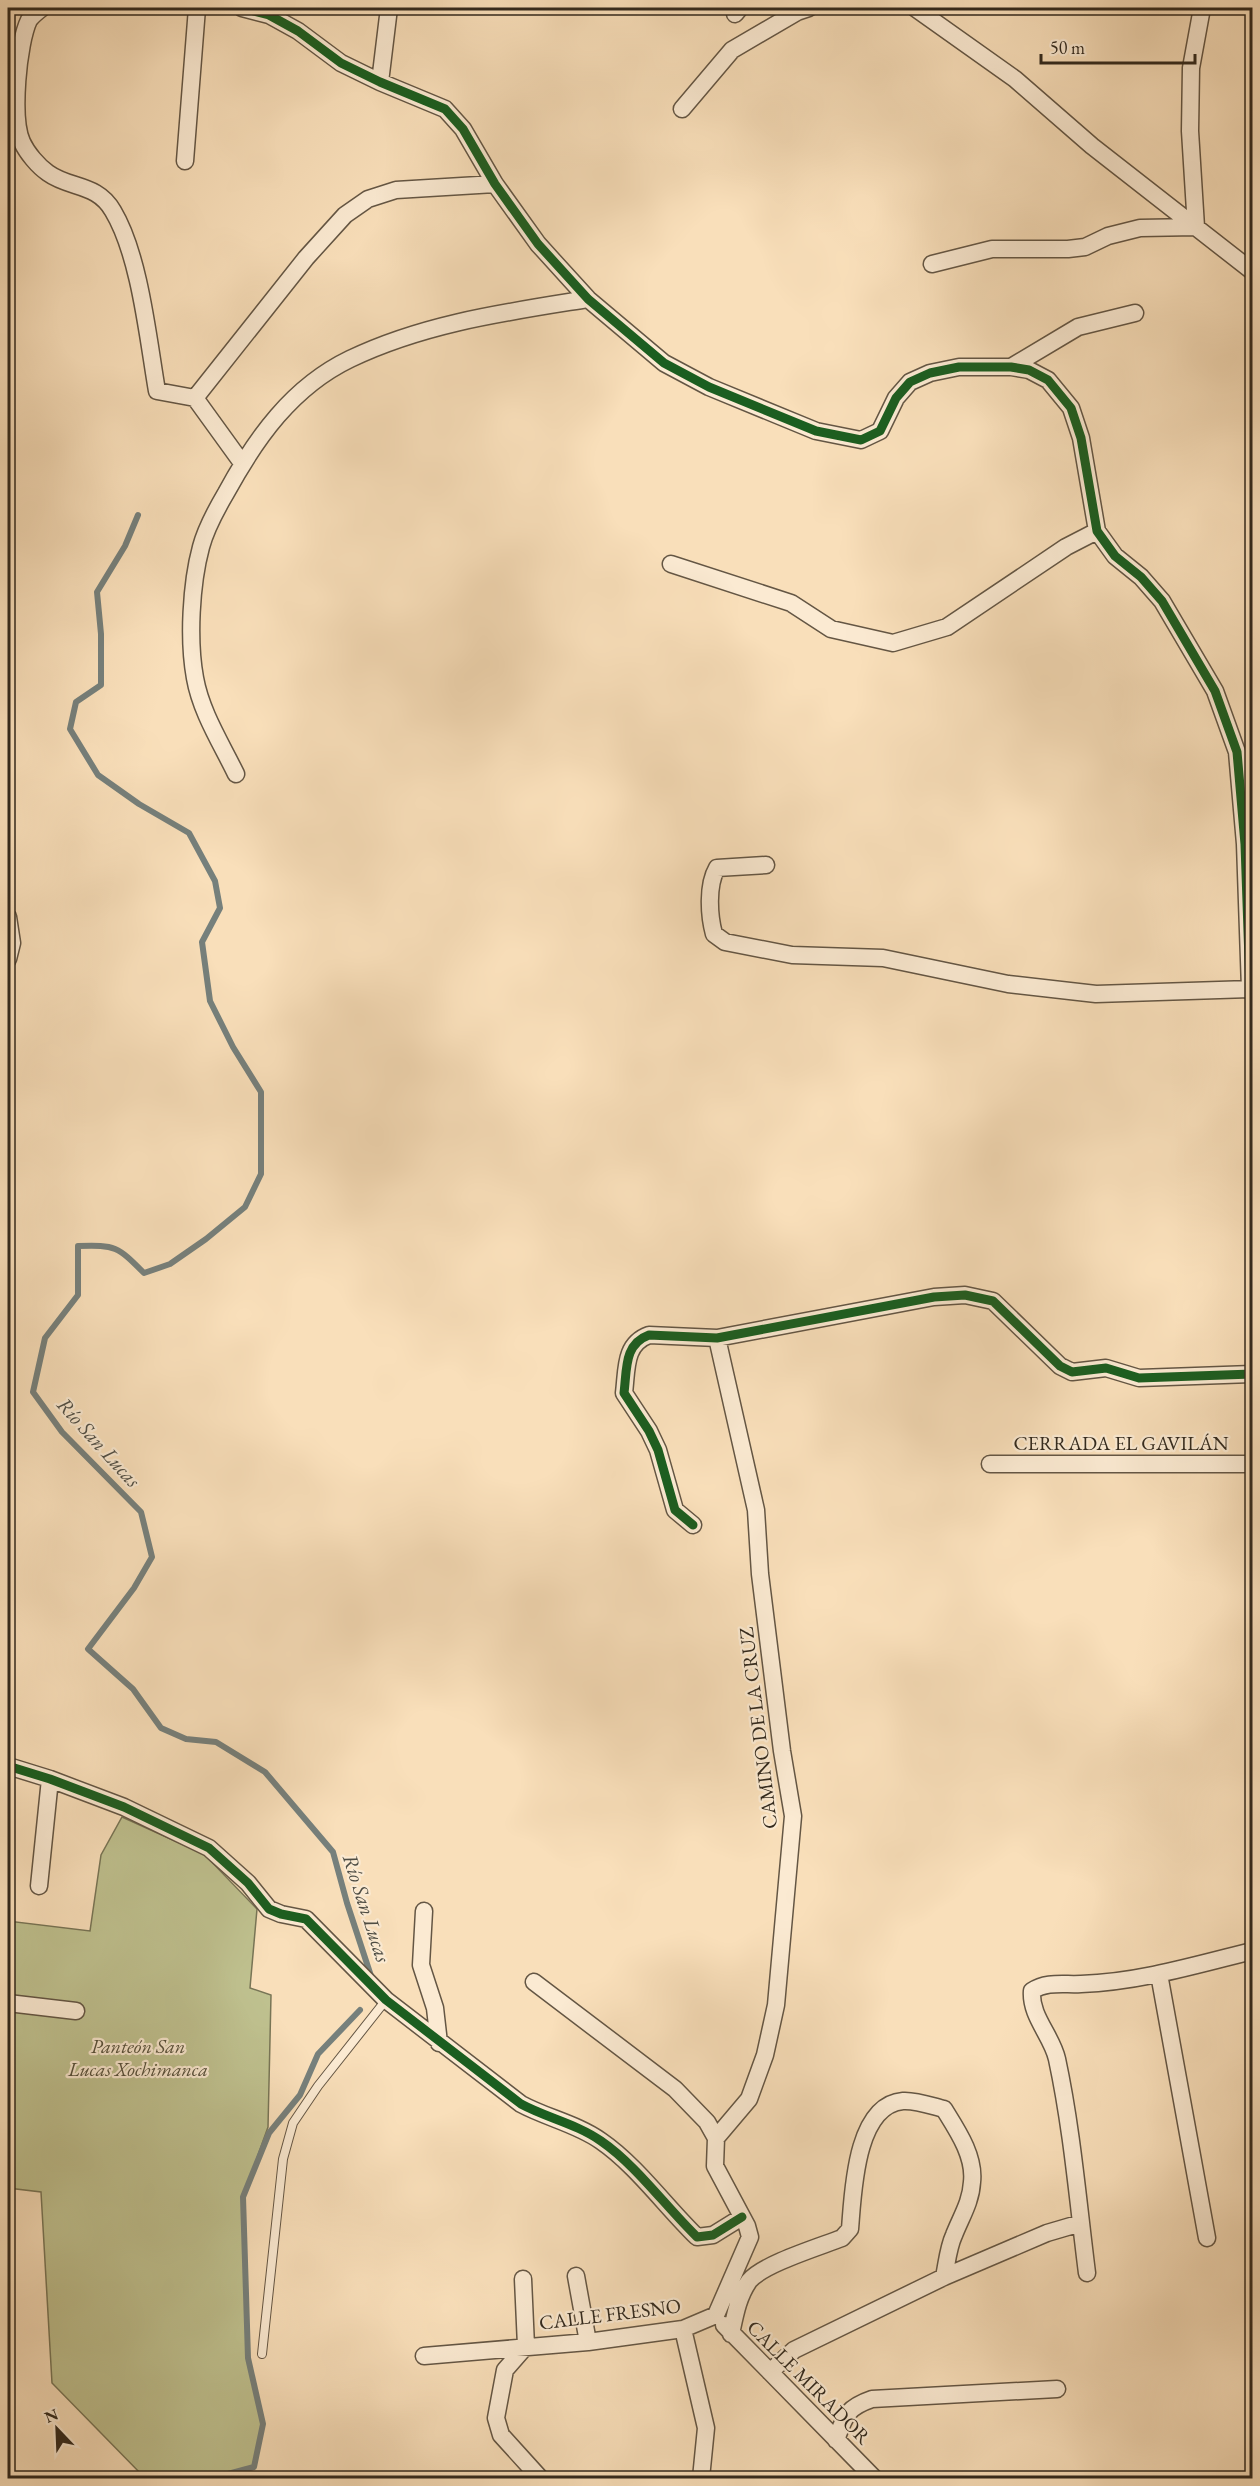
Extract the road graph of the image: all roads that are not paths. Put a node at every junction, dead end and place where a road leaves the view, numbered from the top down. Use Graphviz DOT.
graph roads {
  1 [pos="42,8"];
  2 [pos="197,8"];
  3 [pos="242,8"];
  4 [pos="389,8"];
  5 [pos="810,8"];
  6 [pos="915,8"];
  7 [pos="1202,8"];
  8 [pos="380,82"];
  9 [pos="682,109"];
  10 [pos="185,161"];
  11 [pos="495,184"];
  12 [pos="1196,227"];
  13 [pos="932,264"];
  14 [pos="1245,266"];
  15 [pos="588,299"];
  16 [pos="1135,313"];
  17 [pos="1011,367"];
  18 [pos="195,398"];
  19 [pos="242,463"];
  20 [pos="1097,531"];
  21 [pos="671,564"];
  22 [pos="1245,750"];
  23 [pos="236,774"];
  24 [pos="766,865"];
  25 [pos="8,917"];
  26 [pos="1250,945"];
  27 [pos="8,959"];
  28 [pos="1251,991"];
  29 [pos="717,1338"];
  30 [pos="1252,1374"];
  31 [pos="990,1464"];
  32 [pos="1252,1464"];
  33 [pos="693,1525"];
  34 [pos="8,1767"];
  35 [pos="50,1779"];
  36 [pos="39,1886"];
  37 [pos="424,1911"];
  38 [pos="1252,1951"];
  39 [pos="1159,1974"];
  40 [pos="534,1982"];
  41 [pos="386,2000"];
  42 [pos="8,2003"];
  43 [pos="76,2011"];
  44 [pos="439,2043"];
  45 [pos="716,2138"];
  46 [pos="742,2217"];
  47 [pos="1081,2223"];
  48 [pos="1207,2238"];
  49 [pos="1087,2273"];
  50 [pos="576,2276"];
  51 [pos="944,2277"];
  52 [pos="524,2278"];
  53 [pos="716,2315"];
  54 [pos="683,2329"];
  55 [pos="731,2334"];
  56 [pos="588,2342"];
  57 [pos="526,2346"];
  58 [pos="262,2354"];
  59 [pos="424,2356"];
  60 [pos="770,2372"];
  61 [pos="1057,2389"];
  62 [pos="836,2440"];
  63 [pos="540,2478"];
  64 [pos="701,2478"];
  65 [pos="874,2478"];
  1 -- 18 [label="street"];
  2 -- 10 [label="street"];
  3 -- 8 [label="street"];
  4 -- 8 [label="street"];
  5 -- 9 [label="street"];
  6 -- 12 [label="street"];
  7 -- 12 [label="street"];
  8 -- 11 [label="street"];
  11 -- 15 [label="street"];
  11 -- 18 [label="street"];
  12 -- 13 [label="street"];
  12 -- 14 [label="street"];
  15 -- 17 [label="street"];
  15 -- 19 [label="street"];
  16 -- 17 [label="street"];
  17 -- 20 [label="street"];
  18 -- 19 [label="street"];
  19 -- 23 [label="street"];
  20 -- 21 [label="street"];
  20 -- 22 [label="street"];
  22 -- 26 [label="street"];
  24 -- 28 [label="street"];
  25 -- 27 [label="street"];
  26 -- 28 [label="street"];
  29 -- 30 [label="street"];
  29 -- 33 [label="street"];
  29 -- 45 [label="street, CAMINO DE LA CRUZ"];
  31 -- 32 [label="street, CERRADA EL GAVILÁN"];
  34 -- 35 [label="street"];
  35 -- 36 [label="street"];
  35 -- 41 [label="street"];
  37 -- 44 [label="street"];
  38 -- 39 [label="street"];
  39 -- 47 [label="street"];
  39 -- 48 [label="street"];
  40 -- 45 [label="street"];
  41 -- 44 [label="street"];
  41 -- 58 [label="lane"];
  42 -- 43 [label="street"];
  44 -- 46 [label="street"];
  45 -- 46 [label="street"];
  46 -- 53 [label="street"];
  47 -- 49 [label="street"];
  47 -- 51 [label="street"];
  50 -- 56 [label="street"];
  51 -- 55 [label="street"];
  51 -- 60 [label="street"];
  52 -- 57 [label="street"];
  53 -- 54 [label="street, CALLE FRESNO"];
  53 -- 55 [label="street, CALLE MIRADOR"];
  54 -- 56 [label="street, CALLE FRESNO"];
  54 -- 64 [label="street"];
  55 -- 60 [label="street, CALLE MIRADOR"];
  56 -- 57 [label="street, CALLE FRESNO"];
  57 -- 59 [label="street, CALLE FRESNO"];
  57 -- 63 [label="street"];
  60 -- 62 [label="street, CALLE MIRADOR"];
  61 -- 62 [label="street"];
  62 -- 65 [label="street, CALLE MIRADOR"];
}
